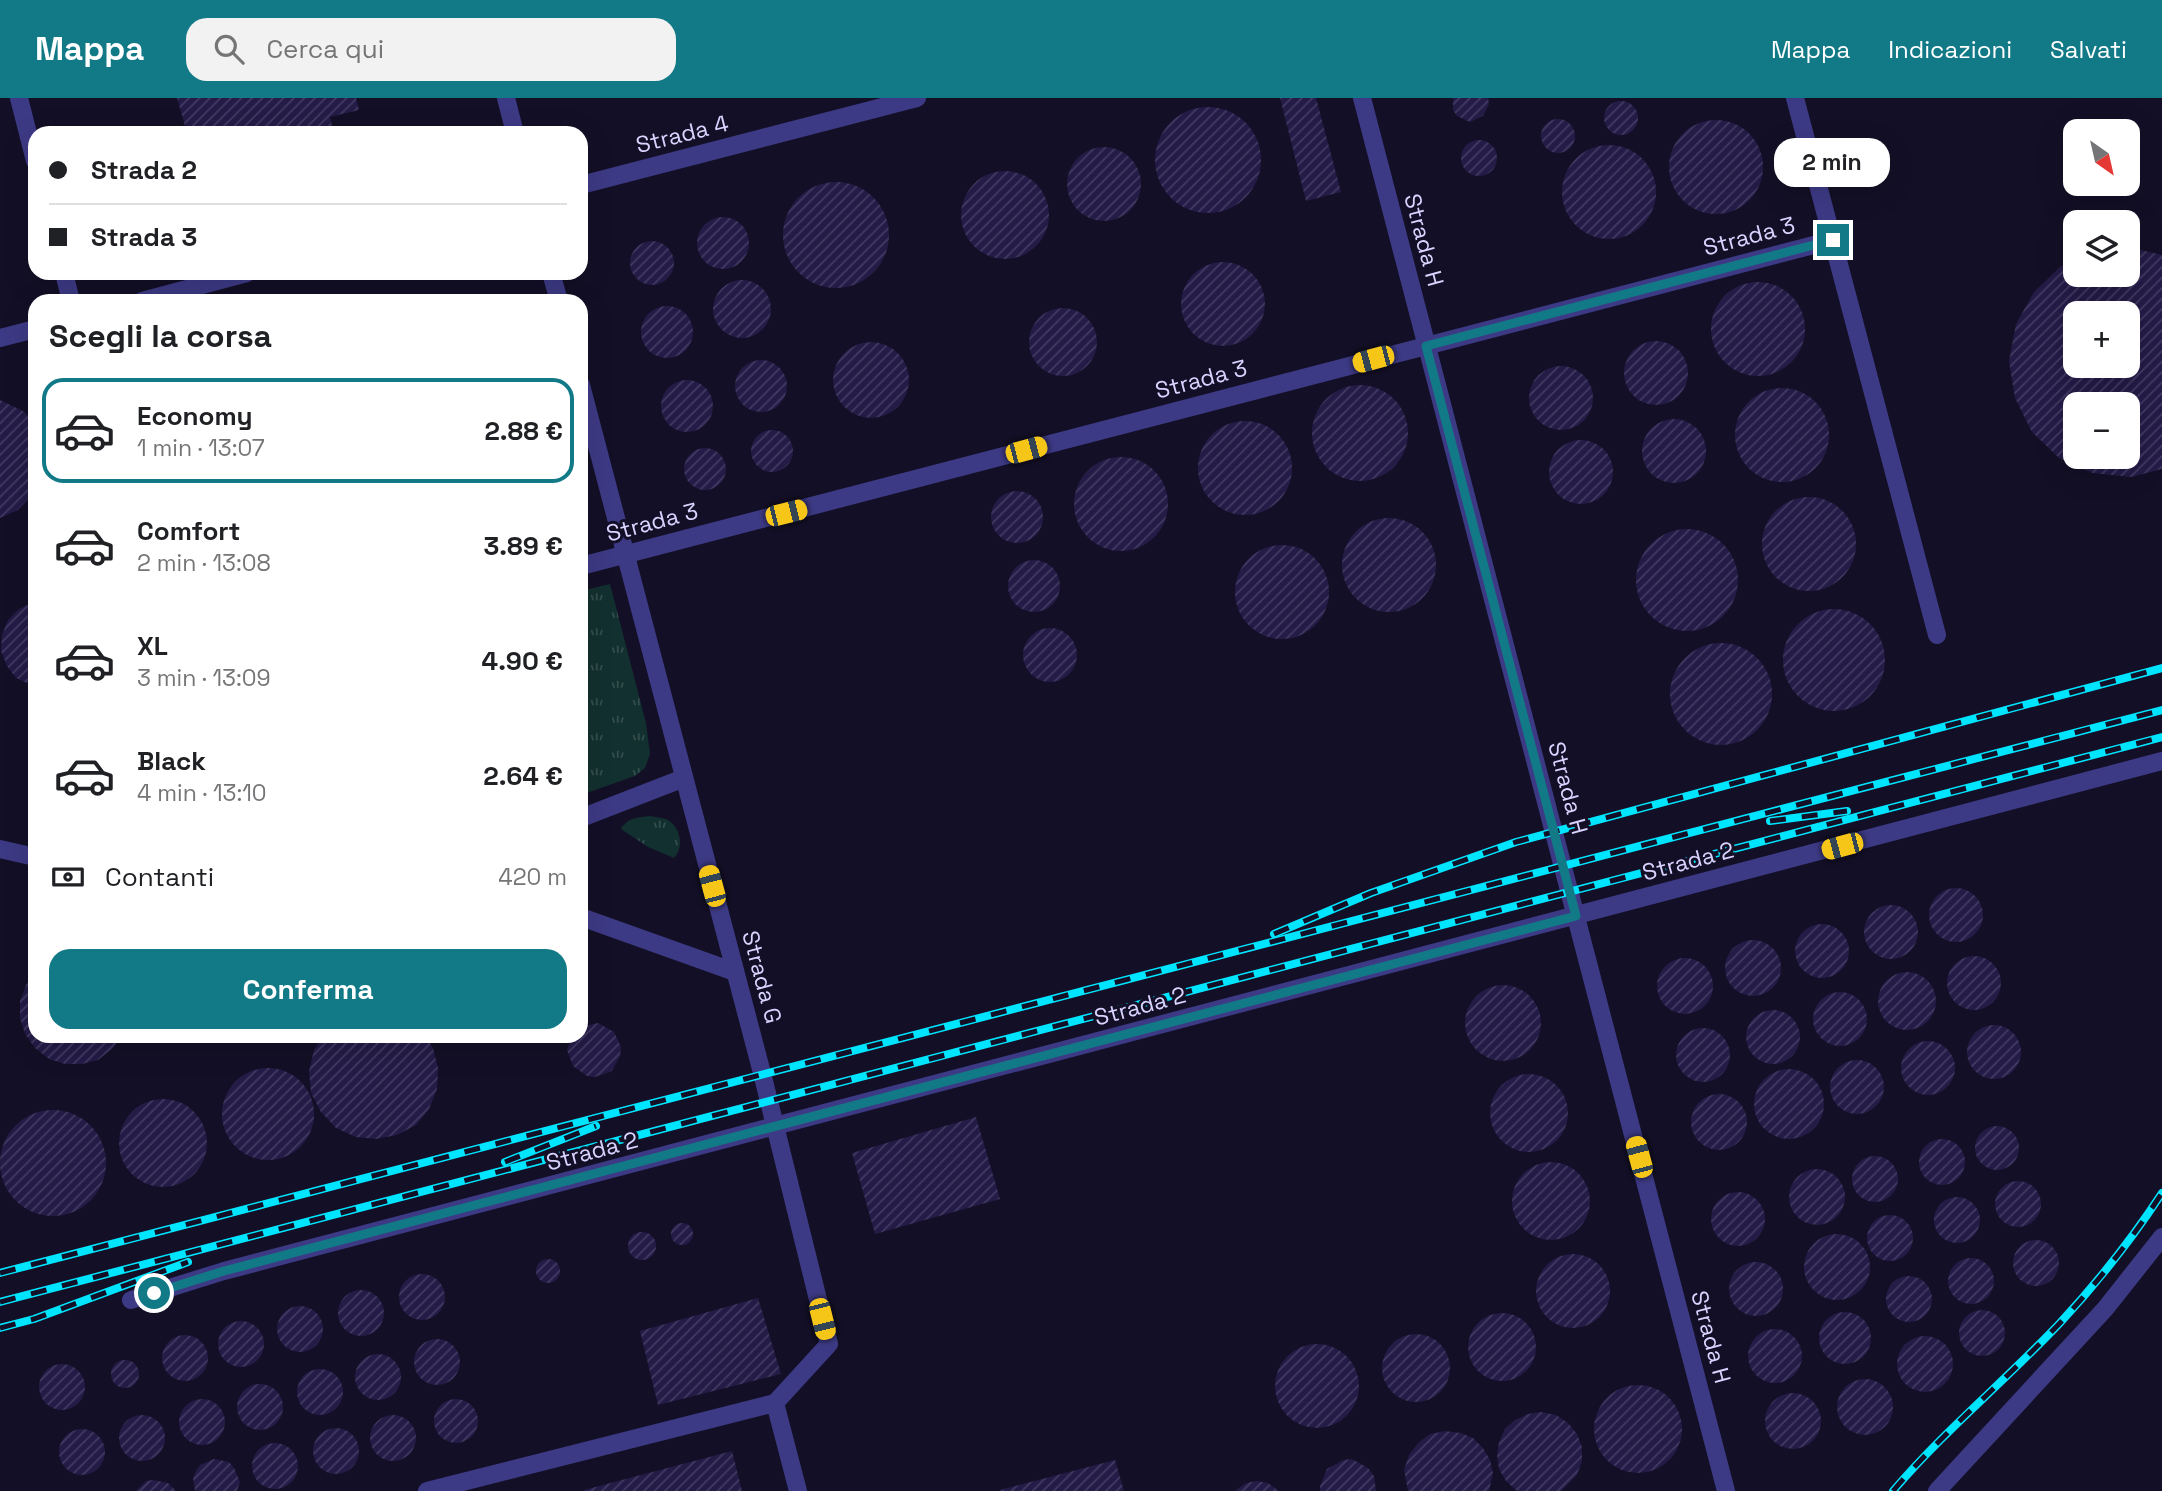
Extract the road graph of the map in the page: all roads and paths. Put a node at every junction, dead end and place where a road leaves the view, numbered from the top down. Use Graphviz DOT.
graph roads {
  1 [pos="19,98"];
  2 [pos="506,98"];
  3 [pos="916,98"];
  4 [pos="1362,98"];
  5 [pos="1795,98"];
  6 [pos="513,126"];
  7 [pos="28,133"];
  8 [pos="588,183"];
  9 [pos="1833,240"];
  10 [pos="221,280"];
  11 [pos="168,294"];
  12 [pos="28,331"];
  13 [pos="0,338"];
  14 [pos="1426,346"];
  15 [pos="588,411"];
  16 [pos="626,555"];
  17 [pos="588,564"];
  18 [pos="1937,635"];
  19 [pos="2162,761"];
  20 [pos="684,778"];
  21 [pos="588,815"];
  22 [pos="0,849"];
  23 [pos="28,855"];
  24 [pos="1576,916"];
  25 [pos="588,920"];
  26 [pos="735,972"];
  27 [pos="775,1128"];
  28 [pos="2162,1237"];
  29 [pos="131,1300"];
  30 [pos="775,1403"];
  31 [pos="427,1491"];
  32 [pos="798,1491"];
  33 [pos="1726,1491"];
  34 [pos="1937,1491"];
  1 -- 7 [label="lane"];
  2 -- 6 [label="lane"];
  3 -- 8 [label="lane, Strada 4"];
  4 -- 14 [label="lane, Strada H"];
  5 -- 9 [label="lane"];
  9 -- 14 [label="lane, Strada 3"];
  9 -- 18 [label="lane"];
  10 -- 11 [label="lane"];
  12 -- 13 [label="lane"];
  14 -- 16 [label="lane, Strada 3"];
  14 -- 24 [label="lane, Strada H"];
  15 -- 16 [label="lane, Strada G"];
  16 -- 17 [label="lane, Strada 3"];
  16 -- 20 [label="lane, Strada G"];
  19 -- 24 [label="lane, Strada 2"];
  20 -- 21 [label="lane"];
  20 -- 26 [label="lane, Strada G"];
  22 -- 23 [label="lane"];
  24 -- 27 [label="lane, Strada 2"];
  24 -- 33 [label="lane, Strada H"];
  25 -- 26 [label="lane"];
  26 -- 27 [label="lane, Strada G"];
  27 -- 29 [label="lane, Strada 2"];
  27 -- 30 [label="lane, Strada G"];
  28 -- 34 [label="lane"];
  30 -- 31 [label="lane"];
  30 -- 32 [label="lane"];
}
